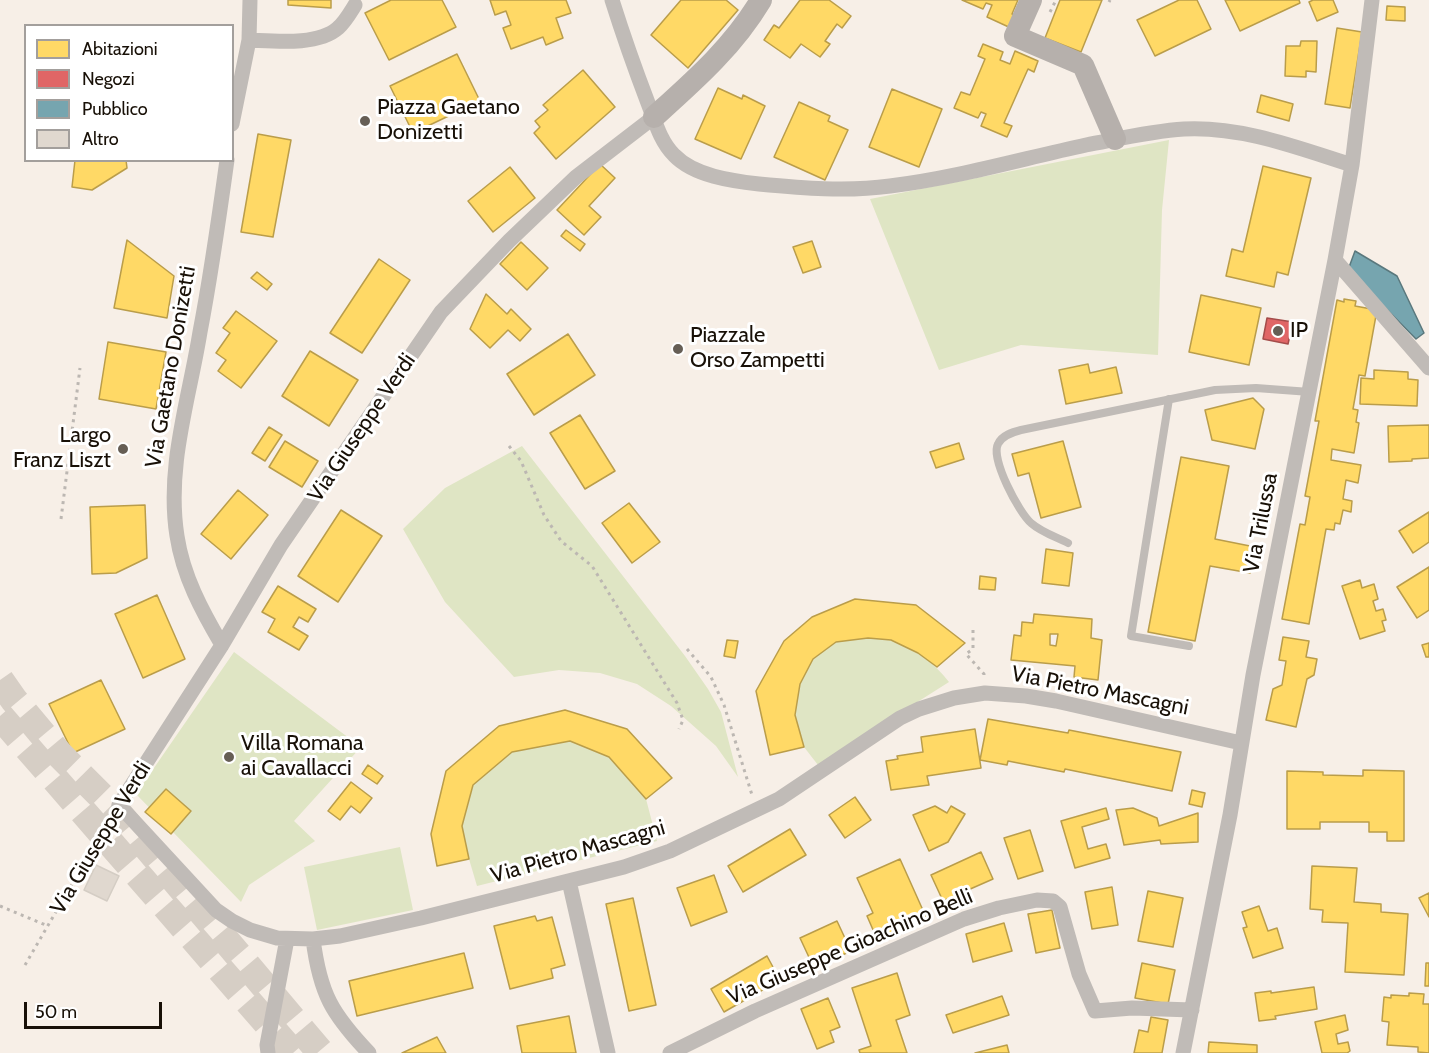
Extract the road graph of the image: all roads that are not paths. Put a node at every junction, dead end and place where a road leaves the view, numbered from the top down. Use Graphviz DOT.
graph roads {
  1 [pos="250,0"];
  2 [pos="612,0"];
  3 [pos="761,0"];
  4 [pos="1031,0"];
  5 [pos="1372,0"];
  6 [pos="355,5"];
  7 [pos="249,40"];
  8 [pos="234,114"];
  9 [pos="654,117"];
  10 [pos="1114,139"];
  11 [pos="227,162"];
  12 [pos="1352,165"];
  13 [pos="1335,261"];
  14 [pos="1429,368"];
  15 [pos="1310,392"];
  16 [pos="1168,399"];
  17 [pos="1068,543"];
  18 [pos="222,645"];
  19 [pos="1189,646"];
  20 [pos="1241,743"];
  21 [pos="118,805"];
  22 [pos="569,881"];
  23 [pos="287,939"];
  24 [pos="313,939"];
  25 [pos="1192,1010"];
  26 [pos="268,1053"];
  27 [pos="369,1053"];
  28 [pos="608,1053"];
  29 [pos="670,1053"];
  30 [pos="1183,1053"];
  1 -- 7 [label="street"];
  2 -- 9 [label="street"];
  3 -- 9 [label="main road, Via Giuseppe Verdi"];
  4 -- 10 [label="main road"];
  5 -- 12 [label="street, Via Trilussa"];
  6 -- 7 [label="street"];
  7 -- 8 [label="street"];
  9 -- 10 [label="street"];
  9 -- 18 [label="street, Via Giuseppe Verdi"];
  10 -- 12 [label="street"];
  11 -- 18 [label="street, Via Gaetano Donizetti"];
  12 -- 13 [label="street, Via Trilussa"];
  13 -- 14 [label="street"];
  13 -- 15 [label="street, Via Trilussa"];
  15 -- 16 [label="lane"];
  15 -- 20 [label="street, Via Trilussa"];
  16 -- 17 [label="lane"];
  16 -- 19 [label="lane"];
  18 -- 21 [label="street, Via Giuseppe Verdi"];
  20 -- 22 [label="street, Via Pietro Mascagni"];
  20 -- 25 [label="street, Via Trilussa"];
  21 -- 23 [label="street, Via Pietro Mascagni"];
  22 -- 24 [label="street, Via Pietro Mascagni"];
  22 -- 28 [label="street"];
  23 -- 24 [label="street, Via Pietro Mascagni"];
  23 -- 26 [label="street"];
  24 -- 27 [label="street"];
  25 -- 29 [label="street, Via Giuseppe Gioachino Belli"];
  25 -- 30 [label="street, Via Trilussa"];
}
